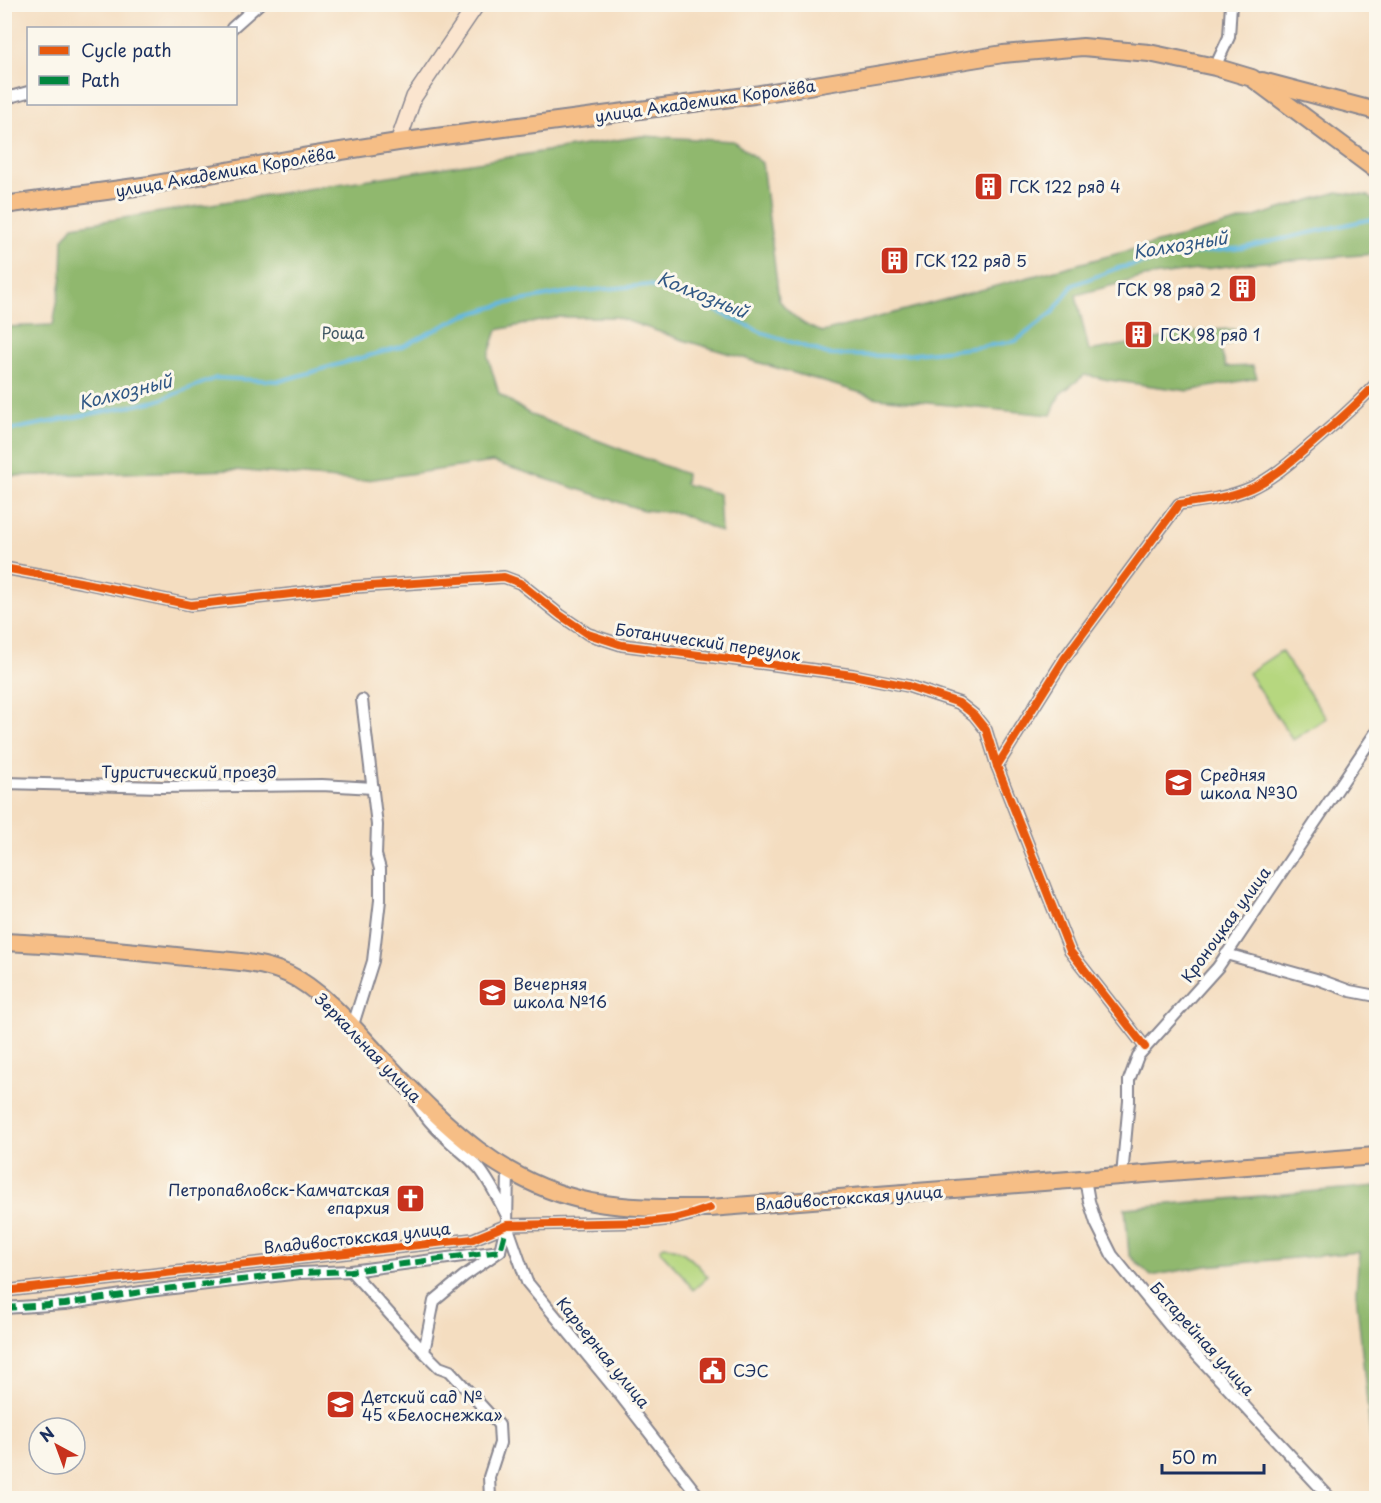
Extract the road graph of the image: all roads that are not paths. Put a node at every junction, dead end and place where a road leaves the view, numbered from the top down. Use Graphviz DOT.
graph roads {
  1 [pos="259,4"];
  2 [pos="477,4"];
  3 [pos="1231,4"];
  4 [pos="233,27"];
  5 [pos="1215,67"];
  6 [pos="1252,78"];
  7 [pos="27,92"];
  8 [pos="10,97"];
  9 [pos="1377,111"];
  10 [pos="398,142"];
  11 [pos="1377,170"];
  12 [pos="4,205"];
  13 [pos="1377,384"];
  14 [pos="4,568"];
  15 [pos="362,700"];
  16 [pos="1377,732"];
  17 [pos="997,766"];
  18 [pos="4,783"];
  19 [pos="373,788"];
  20 [pos="4,942"];
  21 [pos="1226,954"];
  22 [pos="1377,996"];
  23 [pos="352,1028"];
  24 [pos="1145,1047"];
  25 [pos="406,1085"];
  26 [pos="1377,1156"];
  27 [pos="508,1170"];
  28 [pos="1122,1176"];
  29 [pos="1085,1179"];
  30 [pos="710,1208"];
  31 [pos="506,1220"];
  32 [pos="500,1251"];
  33 [pos="351,1271"];
  34 [pos="4,1290"];
  35 [pos="4,1308"];
  36 [pos="424,1352"];
  37 [pos="490,1498"];
  38 [pos="700,1498"];
  39 [pos="1330,1498"];
  1 -- 4 [label="street"];
  2 -- 10 [label="street"];
  3 -- 5 [label="street"];
  5 -- 6 [label="main road, улица Академика Королёва"];
  5 -- 10 [label="main road, улица Академика Королёва"];
  6 -- 9 [label="main road"];
  6 -- 11 [label="main road, улица Академика Королёва"];
  7 -- 8 [label="street"];
  10 -- 12 [label="main road, улица Академика Королёва"];
  13 -- 17 [label="street"];
  14 -- 17 [label="street, Ботанический переулок"];
  15 -- 19 [label="street"];
  16 -- 21 [label="street, Кроноцкая улица"];
  17 -- 24 [label="street, Ботанический переулок"];
  18 -- 19 [label="street, Туристический проезд"];
  19 -- 23 [label="street"];
  20 -- 23 [label="main road, Зеркальная улица"];
  21 -- 22 [label="street"];
  21 -- 24 [label="street, Кроноцкая улица"];
  23 -- 25 [label="main road, Зеркальная улица"];
  24 -- 28 [label="street, Кроноцкая улица"];
  25 -- 27 [label="main road, Зеркальная улица"];
  25 -- 31 [label="street, Карьерная улица"];
  26 -- 28 [label="main road, Владивостокская улица"];
  27 -- 30 [label="main road, Зеркальная улица"];
  27 -- 31 [label="street, Карьерная улица"];
  28 -- 29 [label="main road, Владивостокская улица"];
  29 -- 30 [label="main road, Владивостокская улица"];
  29 -- 39 [label="street, Батарейная улица"];
  30 -- 31 [label="street, Владивостокская улица"];
  31 -- 32 [label="street"];
  31 -- 34 [label="street, Владивостокская улица"];
  31 -- 38 [label="street, Карьерная улица"];
  32 -- 33 [label="street"];
  32 -- 36 [label="street"];
  33 -- 35 [label="street"];
  33 -- 36 [label="street"];
  36 -- 37 [label="street"];
}
